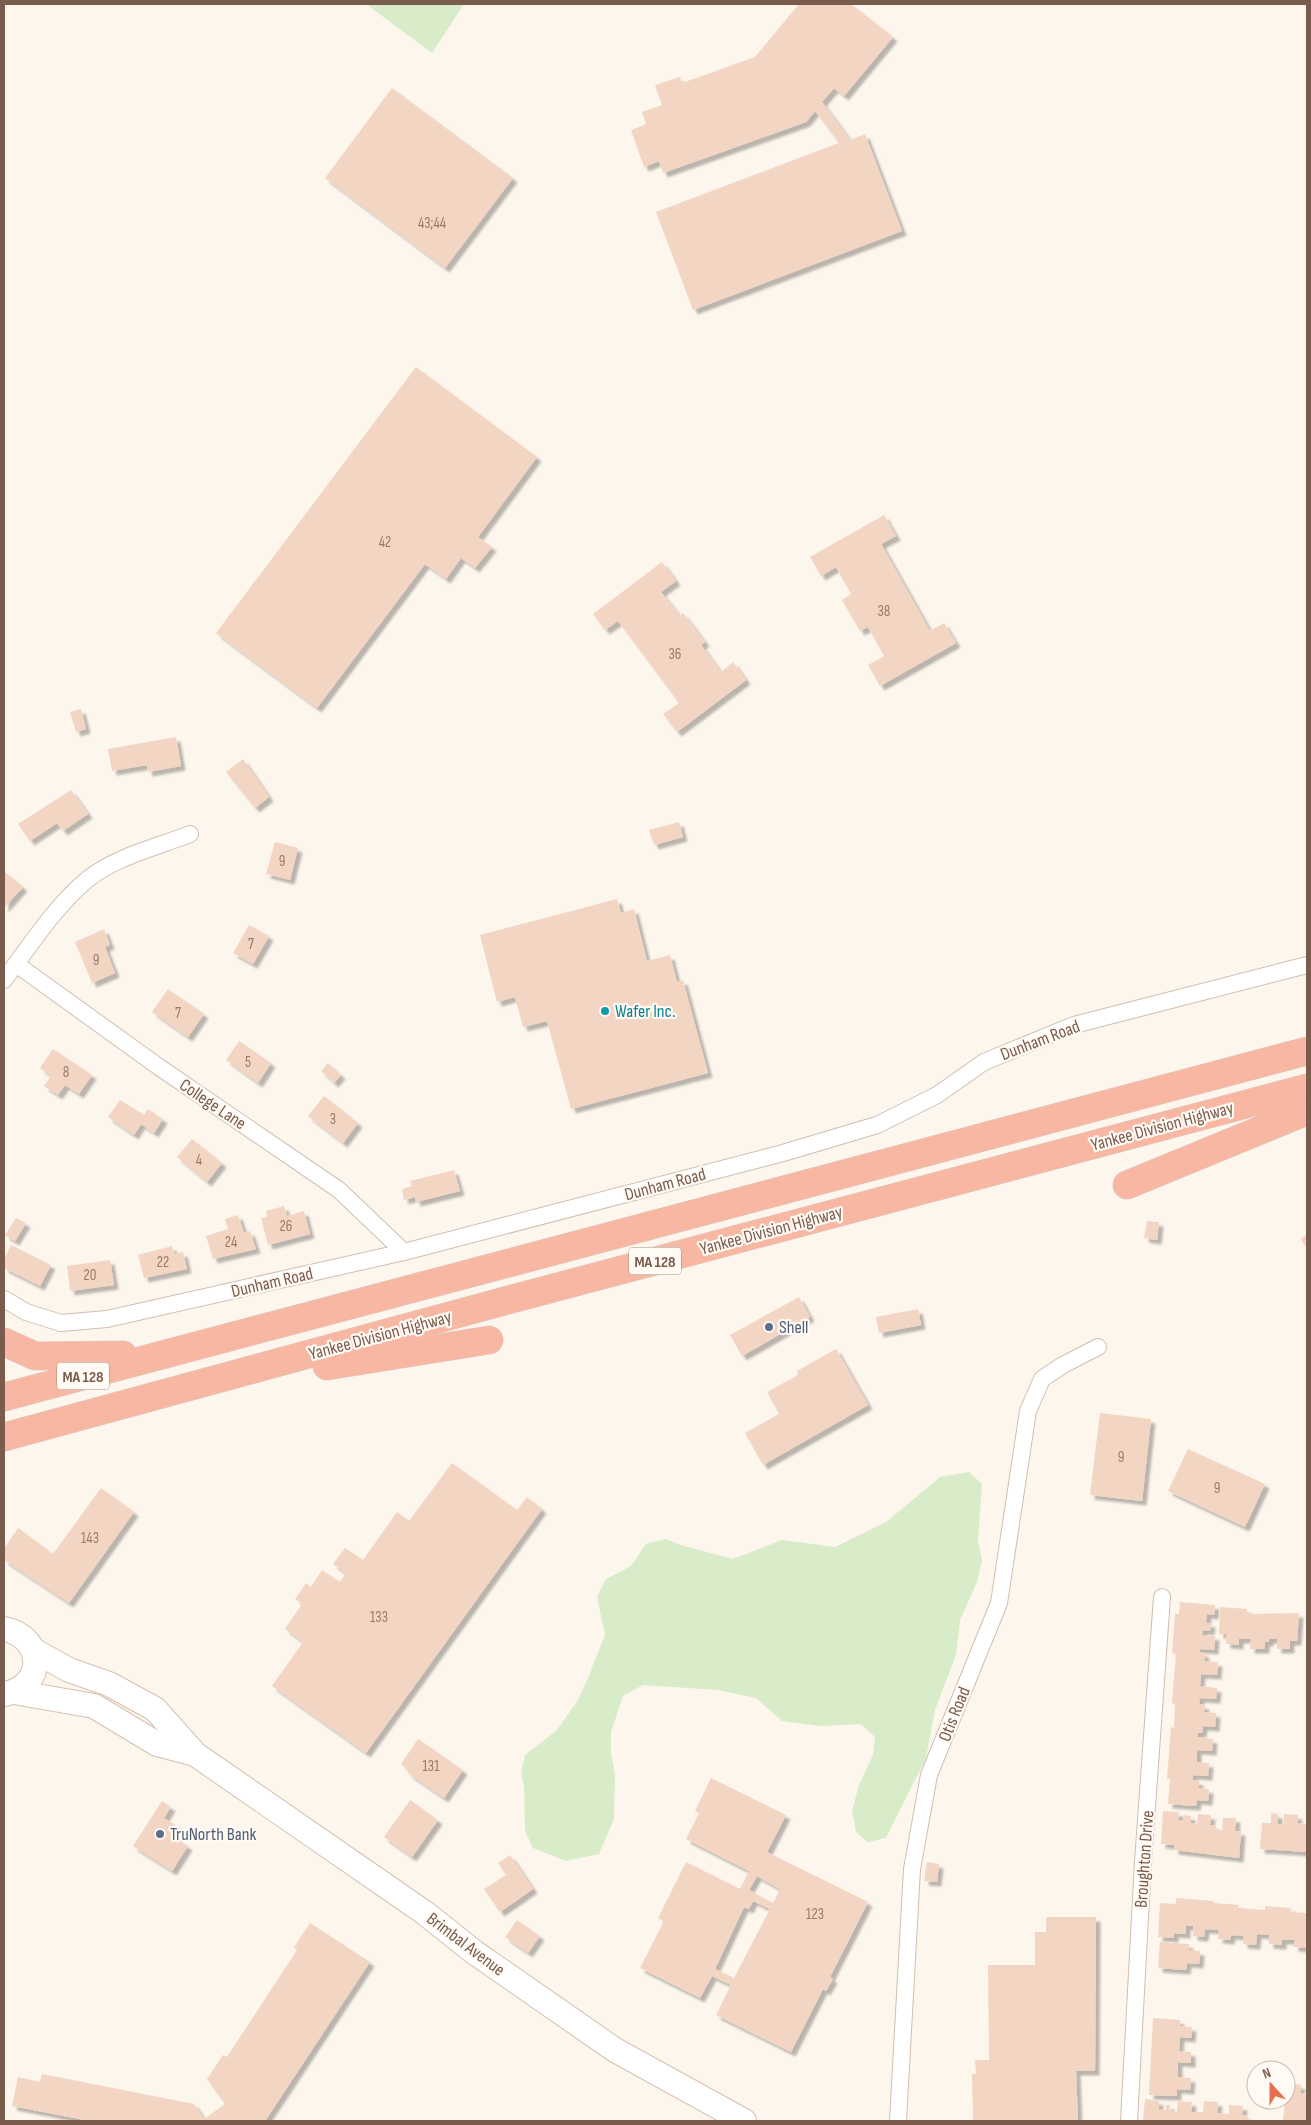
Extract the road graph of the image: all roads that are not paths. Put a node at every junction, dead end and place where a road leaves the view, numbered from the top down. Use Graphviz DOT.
graph roads {
  1 [pos="190,834"];
  2 [pos="16,964"];
  3 [pos="1307,965"];
  4 [pos="4,980"];
  5 [pos="1307,1051"];
  6 [pos="1307,1088"];
  7 [pos="1307,1110"];
  8 [pos="1127,1185"];
  9 [pos="404,1252"];
  10 [pos="4,1300"];
  11 [pos="489,1340"];
  12 [pos="4,1342"];
  13 [pos="1098,1347"];
  14 [pos="162,1355"];
  15 [pos="4,1398"];
  16 [pos="6,1437"];
  17 [pos="1162,1597"];
  18 [pos="4,1629"];
  19 [pos="33,1650"];
  20 [pos="9,1693"];
  21 [pos="195,1754"];
  22 [pos="744,2121"];
  23 [pos="898,2121"];
  24 [pos="1129,2121"];
  1 -- 2 [label="street"];
  2 -- 4 [label="street"];
  2 -- 9 [label="street, College Lane"];
  3 -- 9 [label="street, Dunham Road"];
  5 -- 14 [label="highway, Yankee Division Highway / MA 128"];
  6 -- 16 [label="highway, Yankee Division Highway / MA 128"];
  7 -- 8 [label="highway"];
  9 -- 10 [label="street, Dunham Road"];
  11 -- 16 [label="highway"];
  12 -- 14 [label="highway"];
  13 -- 23 [label="street, Otis Road"];
  14 -- 15 [label="highway, Yankee Division Highway / MA 128"];
  17 -- 24 [label="street, Broughton Drive"];
  18 -- 19 [label="main road"];
  19 -- 20 [label="main road"];
  19 -- 21 [label="main road"];
  20 -- 21 [label="main road"];
  21 -- 22 [label="main road, Brimbal Avenue"];
}
